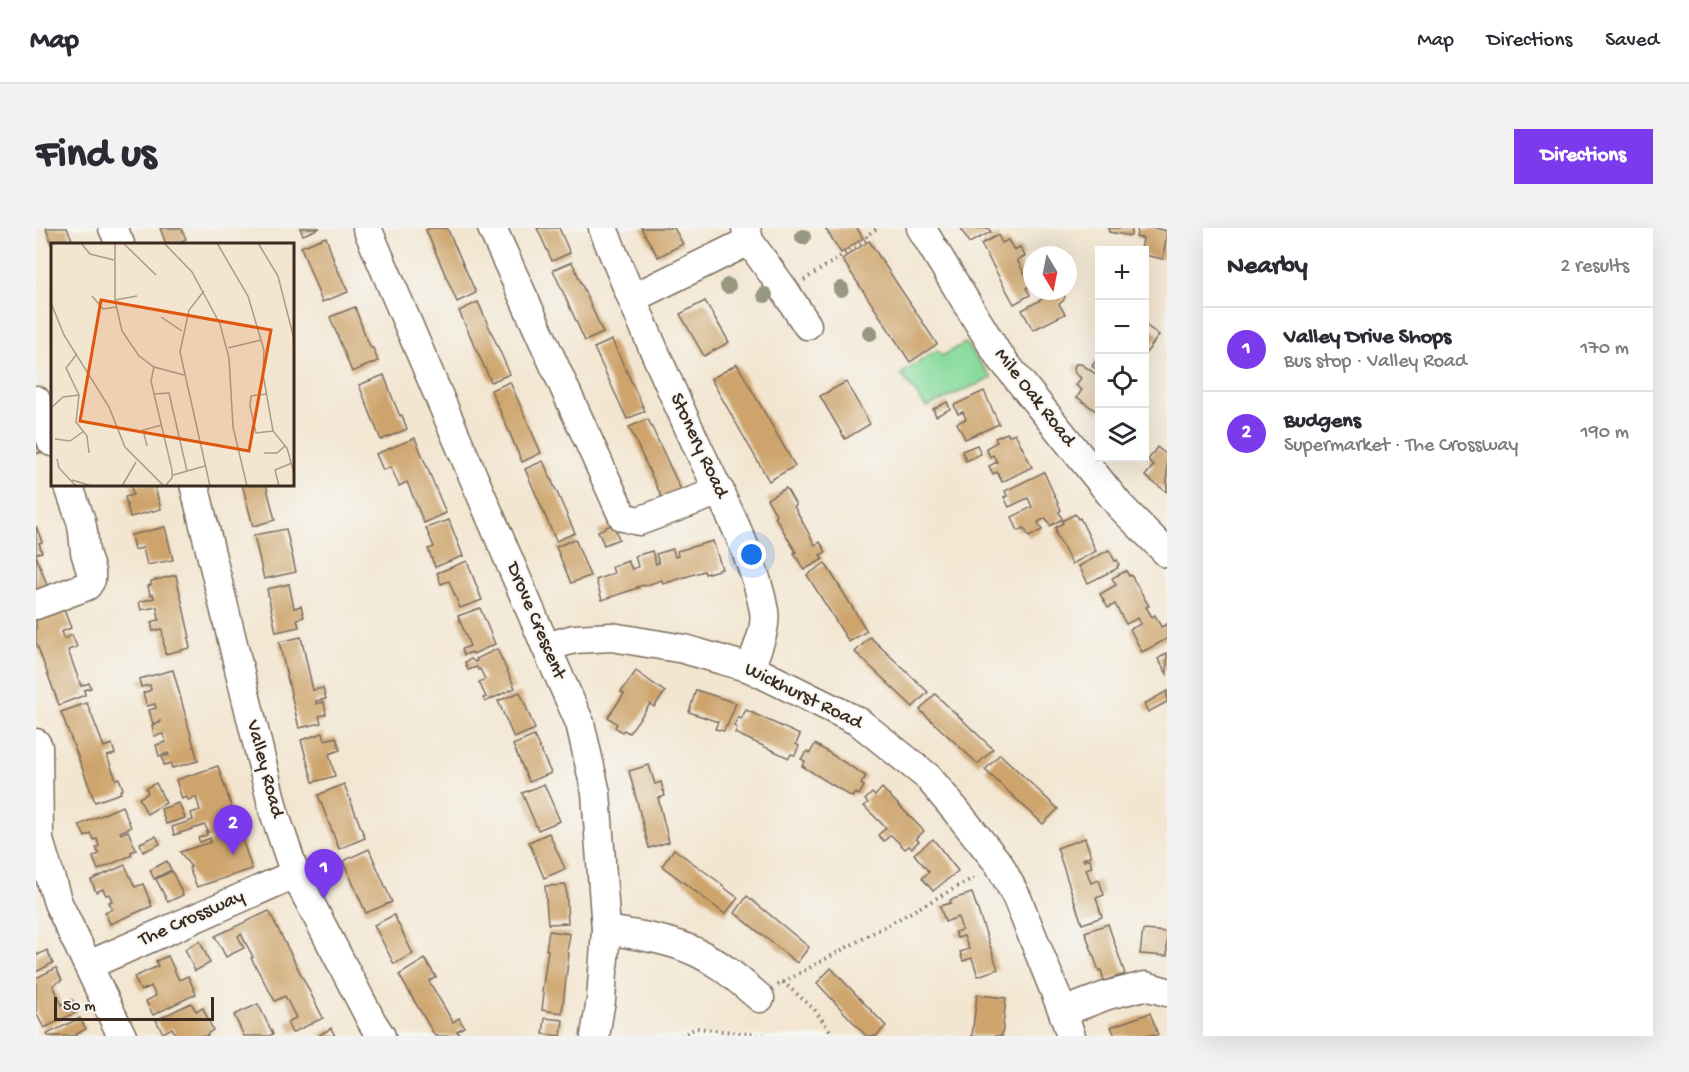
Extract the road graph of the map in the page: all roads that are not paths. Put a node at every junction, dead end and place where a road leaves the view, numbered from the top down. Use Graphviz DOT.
graph roads {
  1 [pos="113,228"];
  2 [pos="367,228"];
  3 [pos="492,228"];
  4 [pos="603,228"];
  5 [pos="921,228"];
  6 [pos="748,235"];
  7 [pos="120,243"];
  8 [pos="633,298"];
  9 [pos="807,325"];
  10 [pos="36,400"];
  11 [pos="51,439"];
  12 [pos="69,486"];
  13 [pos="194,486"];
  14 [pos="720,491"];
  15 [pos="1167,554"];
  16 [pos="36,604"];
  17 [pos="546,647"];
  18 [pos="750,668"];
  19 [pos="36,743"];
  20 [pos="295,874"];
  21 [pos="606,930"];
  22 [pos="88,965"];
  23 [pos="771,990"];
  24 [pos="1167,992"];
  25 [pos="1067,1024"];
  26 [pos="122,1036"];
  27 [pos="381,1036"];
  28 [pos="595,1036"];
  1 -- 7 [label="street"];
  2 -- 17 [label="street, Drove Crescent"];
  3 -- 14 [label="street"];
  4 -- 8 [label="street, Stonery Road"];
  5 -- 15 [label="street, Mile Oak Road"];
  6 -- 8 [label="street"];
  6 -- 9 [label="street"];
  8 -- 14 [label="street, Stonery Road"];
  10 -- 11 [label="street"];
  12 -- 16 [label="street"];
  13 -- 20 [label="street, Valley Road"];
  14 -- 18 [label="street, Stonery Road"];
  17 -- 18 [label="street, Wickhurst Road"];
  17 -- 21 [label="street, Drove Crescent"];
  18 -- 25 [label="street, Wickhurst Road"];
  19 -- 22 [label="street"];
  20 -- 22 [label="street, The Crossway"];
  20 -- 27 [label="street, Valley Road"];
  21 -- 23 [label="street"];
  21 -- 28 [label="street, Drove Crescent"];
  22 -- 26 [label="street"];
  24 -- 25 [label="street"];
}
